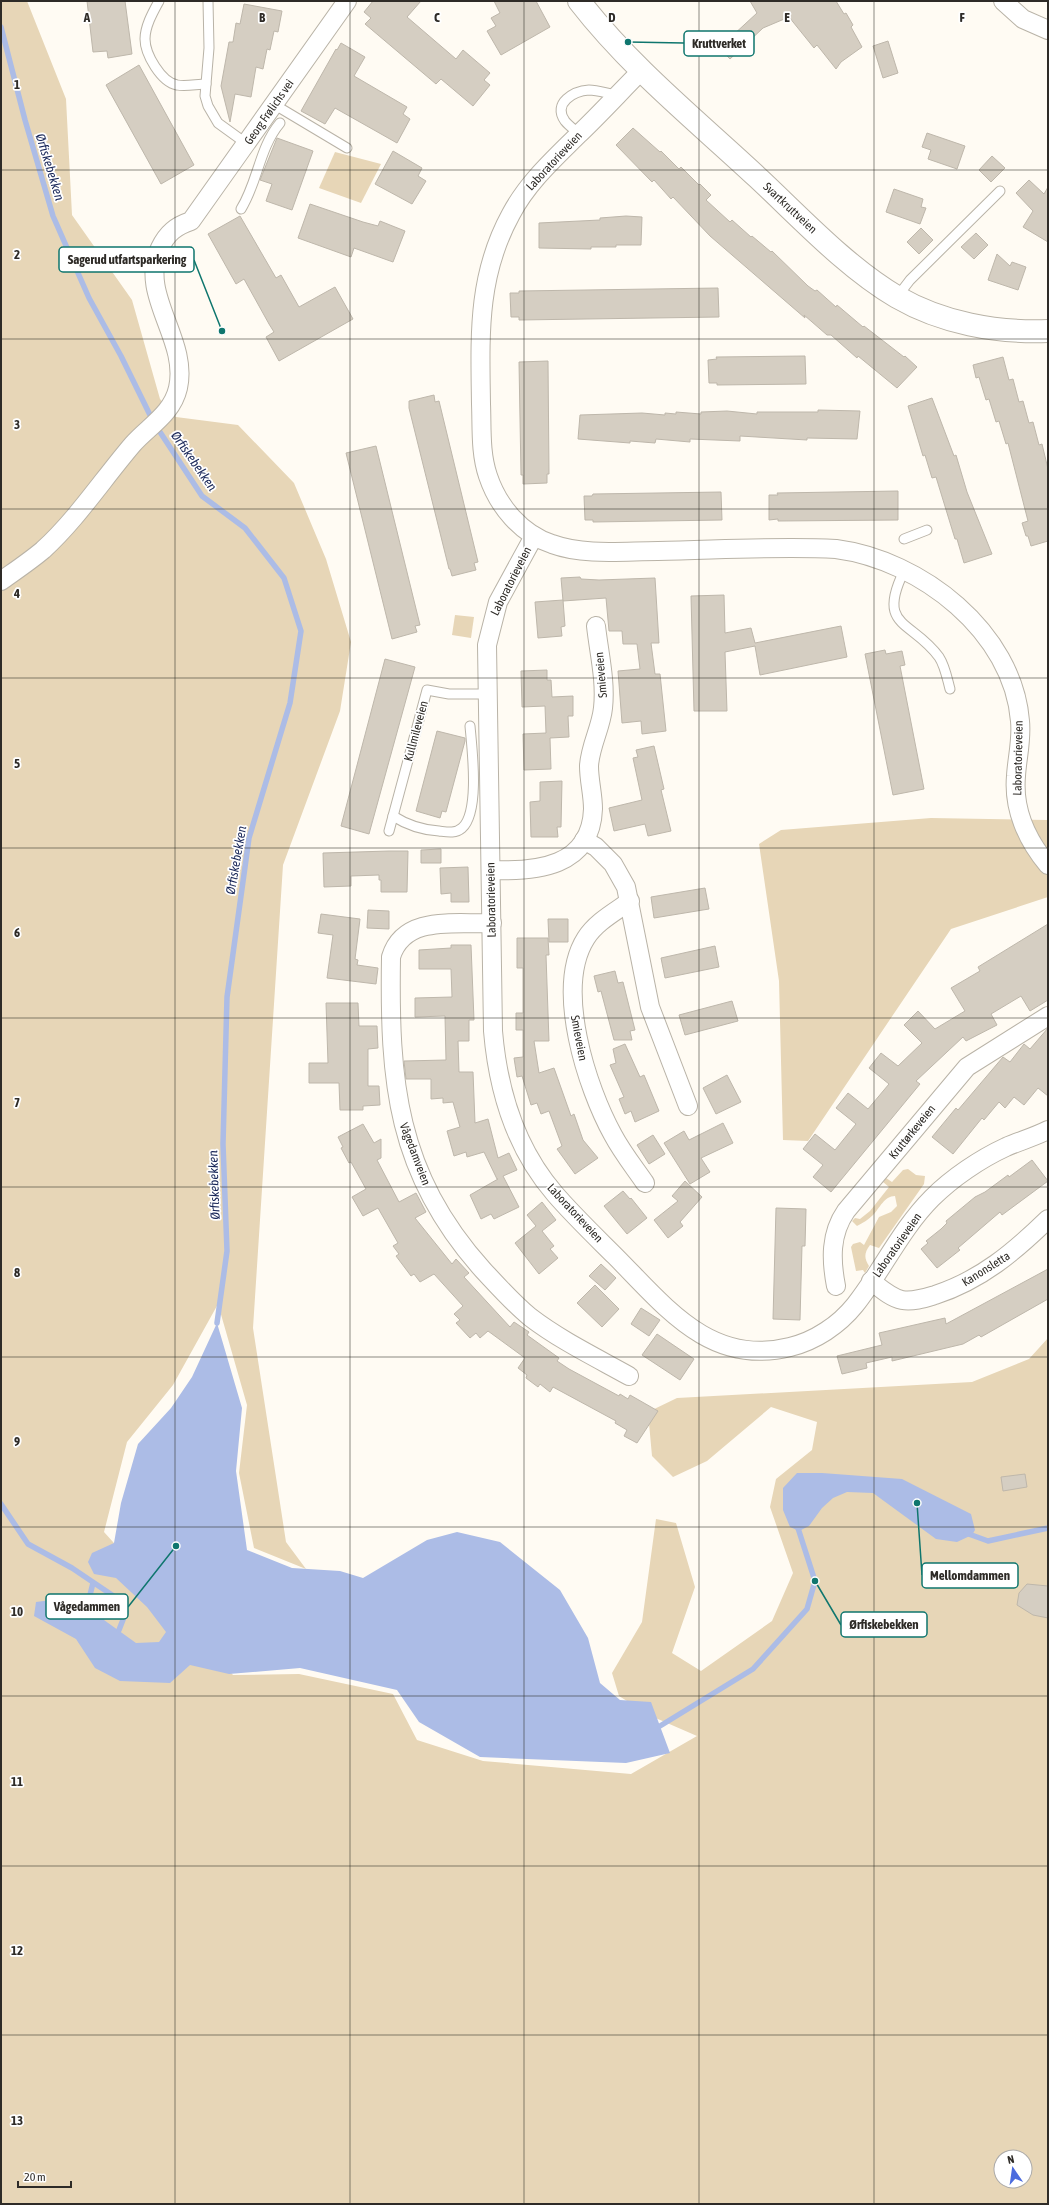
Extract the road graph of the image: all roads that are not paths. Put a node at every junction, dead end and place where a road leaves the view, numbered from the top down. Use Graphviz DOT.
graph roads {
  1 [pos="159,1"];
  2 [pos="208,1"];
  3 [pos="579,1"];
  4 [pos="1003,1"];
  5 [pos="342,2"];
  6 [pos="1048,30"];
  7 [pos="642,70"];
  8 [pos="206,84"];
  9 [pos="617,95"];
  10 [pos="275,105"];
  11 [pos="280,123"];
  12 [pos="579,134"];
  13 [pos="247,144"];
  14 [pos="347,148"];
  15 [pos="1000,191"];
  16 [pos="242,209"];
  17 [pos="897,297"];
  18 [pos="1048,331"];
  19 [pos="927,530"];
  20 [pos="534,536"];
  21 [pos="904,539"];
  22 [pos="904,571"];
  23 [pos="1,581"];
  24 [pos="596,626"];
  25 [pos="950,689"];
  26 [pos="488,694"];
  27 [pos="470,726"];
  28 [pos="393,816"];
  29 [pos="389,831"];
  30 [pos="584,840"];
  31 [pos="1048,865"];
  32 [pos="491,870"];
  33 [pos="630,901"];
  34 [pos="492,923"];
  35 [pos="1048,1016"];
  36 [pos="688,1106"];
  37 [pos="1048,1130"];
  38 [pos="645,1183"];
  39 [pos="1048,1219"];
  40 [pos="871,1282"];
  41 [pos="836,1286"];
  42 [pos="629,1376"];
  1 -- 8 [label="lane"];
  2 -- 8 [label="lane"];
  3 -- 7 [label="street, Svartkruttveien"];
  4 -- 6 [label="street"];
  5 -- 10 [label="street, Georg Frølichs vei"];
  7 -- 9 [label="street, Laboratorieveien"];
  7 -- 17 [label="street, Svartkruttveien"];
  8 -- 13 [label="lane"];
  9 -- 12 [label="street, Laboratorieveien"];
  9 -- 12 [label="lane"];
  10 -- 13 [label="street, Georg Frølichs vei"];
  10 -- 14 [label="lane"];
  11 -- 16 [label="lane"];
  12 -- 20 [label="street, Laboratorieveien"];
  13 -- 23 [label="street, Georg Frølichs vei"];
  15 -- 17 [label="lane"];
  17 -- 18 [label="street, Svartkruttveien"];
  19 -- 21 [label="lane"];
  20 -- 22 [label="street, Laboratorieveien"];
  20 -- 26 [label="street, Laboratorieveien"];
  22 -- 25 [label="lane"];
  22 -- 31 [label="street, Laboratorieveien"];
  24 -- 30 [label="street, Smieveien"];
  26 -- 28 [label="lane, Kullmileveien"];
  26 -- 32 [label="street, Laboratorieveien"];
  27 -- 28 [label="lane"];
  28 -- 29 [label="lane, Kullmileveien"];
  30 -- 32 [label="street, Smieveien"];
  30 -- 33 [label="street"];
  32 -- 34 [label="street, Laboratorieveien"];
  33 -- 36 [label="street"];
  33 -- 38 [label="street, Smieveien"];
  34 -- 40 [label="street, Laboratorieveien"];
  34 -- 42 [label="street, Vågedamveien"];
  35 -- 41 [label="street, Kruttørkeveien"];
  37 -- 40 [label="street, Laboratorieveien"];
  39 -- 40 [label="street, Kanonsletta"];
}
